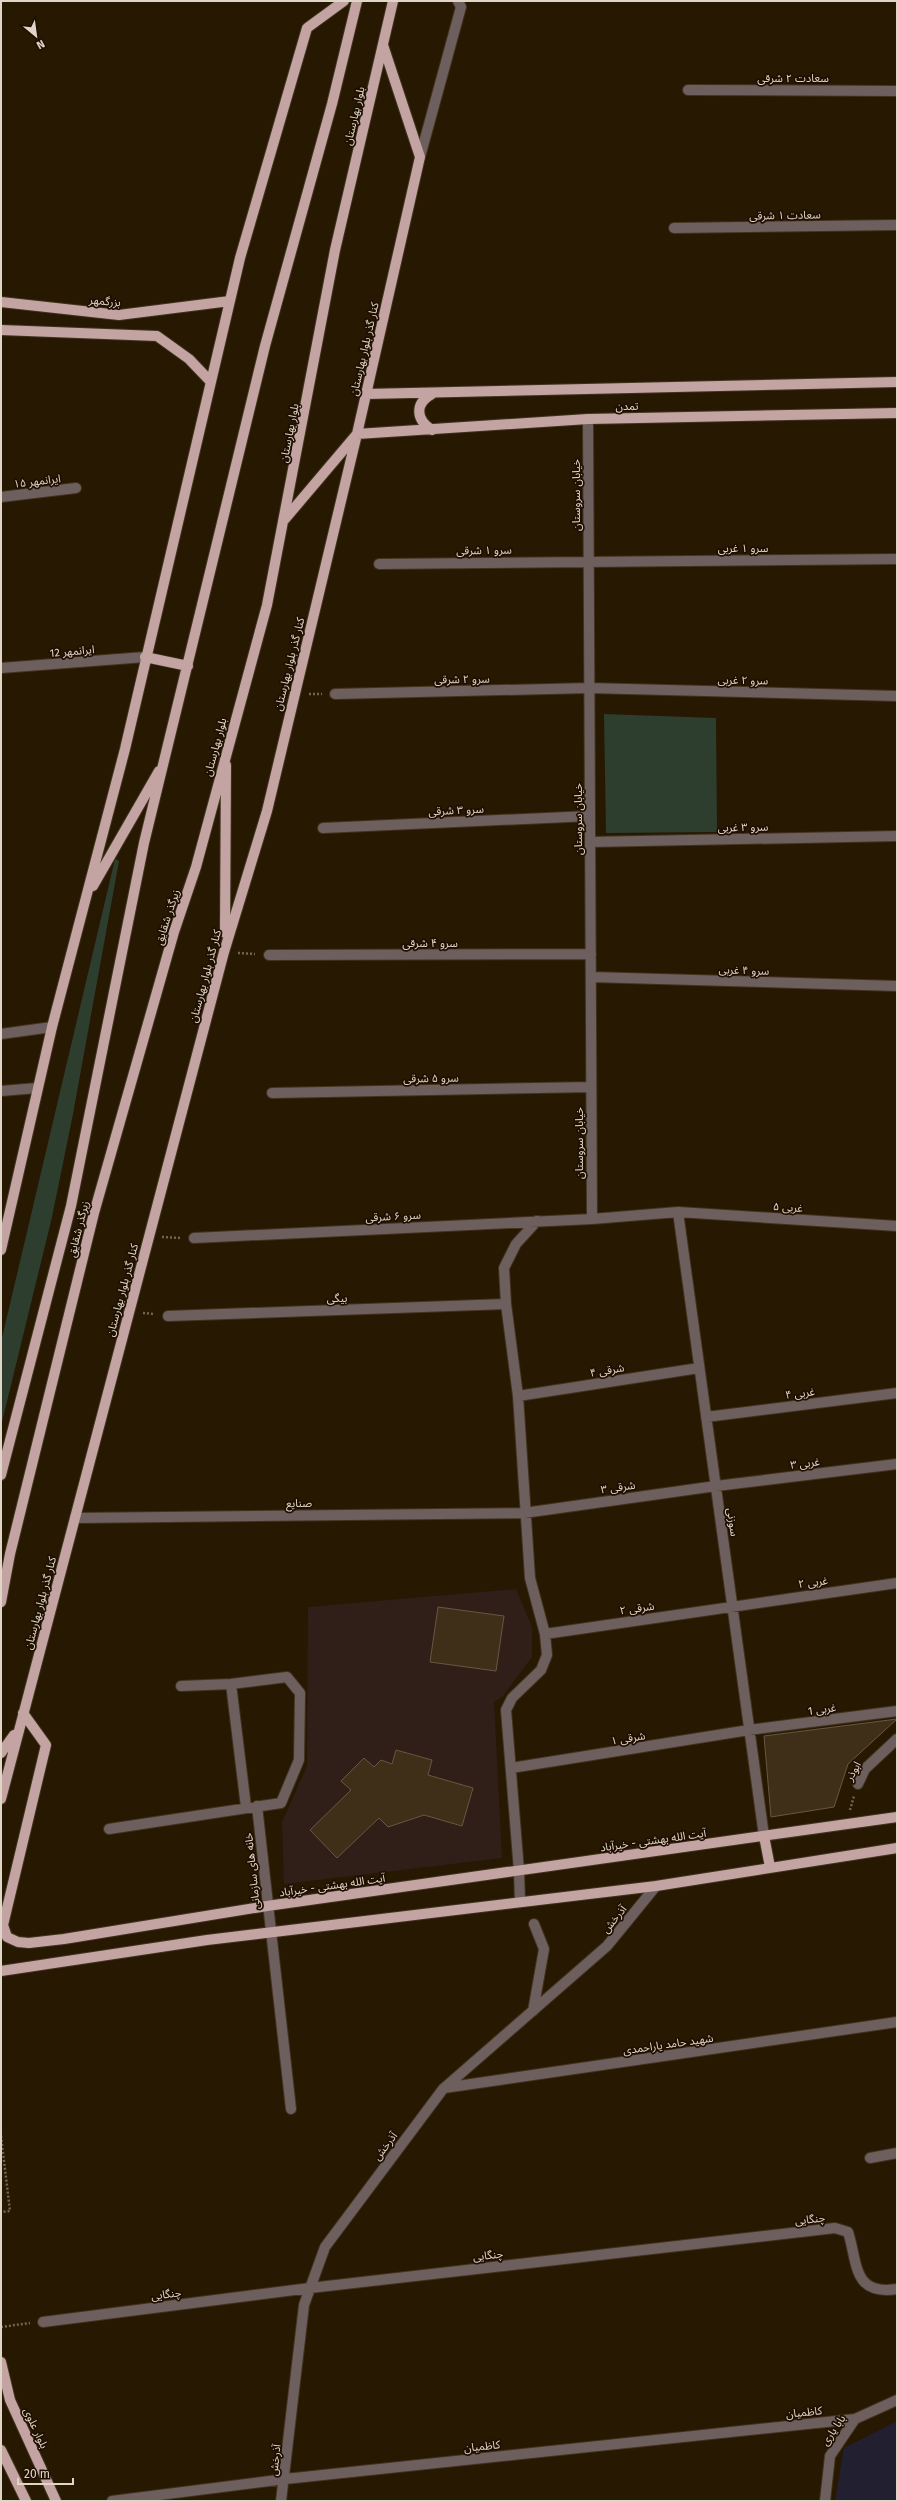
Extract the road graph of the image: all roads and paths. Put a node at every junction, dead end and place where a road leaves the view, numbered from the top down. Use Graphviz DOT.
graph roads {
  1 [pos="344,1"];
  2 [pos="357,1"];
  3 [pos="393,1"];
  4 [pos="458,1"];
  5 [pos="383,45"];
  6 [pos="688,90"];
  7 [pos="897,91"];
  8 [pos="420,157"];
  9 [pos="897,225"];
  10 [pos="674,228"];
  11 [pos="230,301"];
  12 [pos="1,302"];
  13 [pos="1,330"];
  14 [pos="211,382"];
  15 [pos="897,382"];
  16 [pos="366,394"];
  17 [pos="432,394"];
  18 [pos="897,413"];
  19 [pos="588,419"];
  20 [pos="432,430"];
  21 [pos="358,434"];
  22 [pos="76,488"];
  23 [pos="1,497"];
  24 [pos="284,520"];
  25 [pos="897,559"];
  26 [pos="589,560"];
  27 [pos="379,564"];
  28 [pos="145,657"];
  29 [pos="188,666"];
  30 [pos="1,668"];
  31 [pos="589,688"];
  32 [pos="294,694"];
  33 [pos="335,694"];
  34 [pos="897,696"];
  35 [pos="226,750"];
  36 [pos="166,759"];
  37 [pos="590,816"];
  38 [pos="323,828"];
  39 [pos="897,836"];
  40 [pos="590,842"];
  41 [pos="196,867"];
  42 [pos="86,898"];
  43 [pos="224,948"];
  44 [pos="591,954"];
  45 [pos="269,956"];
  46 [pos="591,977"];
  47 [pos="897,986"];
  48 [pos="52,1027"];
  49 [pos="1,1034"];
  50 [pos="591,1087"];
  51 [pos="37,1088"];
  52 [pos="1,1091"];
  53 [pos="272,1093"];
  54 [pos="678,1212"];
  55 [pos="592,1219"];
  56 [pos="537,1221"];
  57 [pos="897,1226"];
  58 [pos="148,1237"];
  59 [pos="194,1238"];
  60 [pos="1,1250"];
  61 [pos="506,1304"];
  62 [pos="129,1311"];
  63 [pos="168,1316"];
  64 [pos="700,1368"];
  65 [pos="897,1393"];
  66 [pos="518,1396"];
  67 [pos="706,1417"];
  68 [pos="897,1464"];
  69 [pos="1,1475"];
  70 [pos="716,1486"];
  71 [pos="524,1513"];
  72 [pos="75,1518"];
  73 [pos="897,1582"];
  74 [pos="1,1602"];
  75 [pos="732,1606"];
  76 [pos="545,1634"];
  77 [pos="232,1684"];
  78 [pos="181,1686"];
  79 [pos="897,1711"];
  80 [pos="24,1713"];
  81 [pos="749,1730"];
  82 [pos="897,1739"];
  83 [pos="1,1753"];
  84 [pos="511,1768"];
  85 [pos="858,1784"];
  86 [pos="1,1799"];
  87 [pos="257,1806"];
  88 [pos="246,1808"];
  89 [pos="897,1817"];
  90 [pos="845,1824"];
  91 [pos="109,1829"];
  92 [pos="764,1836"];
  93 [pos="897,1848"];
  94 [pos="770,1867"];
  95 [pos="519,1871"];
  96 [pos="656,1886"];
  97 [pos="520,1902"];
  98 [pos="267,1906"];
  99 [pos="534,1924"];
  100 [pos="270,1933"];
  101 [pos="1,1971"];
  102 [pos="532,2011"];
  103 [pos="897,2022"];
  104 [pos="443,2088"];
  105 [pos="291,2109"];
  106 [pos="1,2136"];
  107 [pos="897,2153"];
  108 [pos="870,2158"];
  109 [pos="1,2212"];
  110 [pos="310,2288"];
  111 [pos="897,2289"];
  112 [pos="43,2322"];
  113 [pos="1,2327"];
  114 [pos="1,2362"];
  115 [pos="897,2400"];
  116 [pos="855,2419"];
  117 [pos="1,2450"];
  118 [pos="285,2479"];
  119 [pos="26,2501"];
  120 [pos="56,2501"];
  121 [pos="112,2501"];
  122 [pos="281,2501"];
  123 [pos="825,2501"];
  1 -- 11 [label="main road"];
  2 -- 29 [label="main road"];
  3 -- 5 [label="main road, بلوار بهارستان"];
  4 -- 8 [label="street, کنار گذر بلوار بهارستان"];
  5 -- 8 [label="main road"];
  5 -- 24 [label="main road, بلوار بهارستان"];
  6 -- 7 [label="street, سعادت ۲ شرقی"];
  8 -- 16 [label="main road, کنار گذر بلوار بهارستان"];
  9 -- 10 [label="street, سعادت ۱ شرقی"];
  11 -- 12 [label="main road, بزرگمهر"];
  11 -- 14 [label="main road"];
  13 -- 14 [label="main road"];
  14 -- 28 [label="main road"];
  15 -- 17 [label="main road, تمدن"];
  16 -- 17 [label="main road, تمدن"];
  16 -- 21 [label="main road, کنار گذر بلوار بهارستان"];
  17 -- 20 [label="main road"];
  18 -- 19 [label="main road, تمدن"];
  19 -- 20 [label="main road, تمدن"];
  19 -- 26 [label="street, خیابان سروستان"];
  20 -- 21 [label="main road, تمدن"];
  21 -- 24 [label="main road"];
  21 -- 32 [label="main road, کنار گذر بلوار بهارستان"];
  22 -- 23 [label="street, ایرانمهر ۱۵"];
  24 -- 35 [label="main road, بلوار بهارستان"];
  25 -- 26 [label="street, سرو ۱ غربی"];
  26 -- 27 [label="street, سرو ۱ شرقی"];
  26 -- 31 [label="street, خیابان سروستان"];
  28 -- 29 [label="main road"];
  28 -- 30 [label="street, ایرانمهر 12"];
  28 -- 42 [label="main road"];
  29 -- 36 [label="main road"];
  31 -- 33 [label="street, سرو ۲ شرقی"];
  31 -- 34 [label="street, سرو ۲ غربی"];
  31 -- 37 [label="street, خیابان سروستان"];
  32 -- 33 [label="path"];
  32 -- 43 [label="main road, کنار گذر بلوار بهارستان"];
  35 -- 41 [label="main road, بلوار بهارستان"];
  35 -- 43 [label="main road"];
  36 -- 42 [label="main road"];
  36 -- 69 [label="main road, زیرگذر شقایق"];
  37 -- 38 [label="street, سرو ۳ شرقی"];
  37 -- 40 [label="street, خیابان سروستان"];
  39 -- 40 [label="street, سرو ۳ غربی"];
  40 -- 44 [label="street, خیابان سروستان"];
  41 -- 74 [label="main road, زیرگذر شقایق"];
  42 -- 48 [label="main road"];
  43 -- 45 [label="path"];
  43 -- 58 [label="main road, کنار گذر بلوار بهارستان"];
  44 -- 45 [label="street, سرو ۴ شرقی"];
  44 -- 46 [label="street, خیابان سروستان"];
  46 -- 47 [label="street, سرو ۴ غربی"];
  46 -- 50 [label="street, خیابان سروستان"];
  48 -- 49 [label="street"];
  48 -- 51 [label="main road"];
  50 -- 53 [label="street, سرو ۵ شرقی"];
  50 -- 55 [label="street, خیابان سروستان"];
  51 -- 52 [label="street"];
  51 -- 60 [label="main road"];
  54 -- 55 [label="street, غربی ۵"];
  54 -- 57 [label="street, غربی ۵"];
  54 -- 64 [label="street, سوزنی"];
  55 -- 56 [label="street, سرو ۶ شرقی"];
  56 -- 59 [label="street, سرو ۶ شرقی"];
  56 -- 61 [label="street"];
  58 -- 59 [label="path"];
  58 -- 62 [label="main road, کنار گذر بلوار بهارستان"];
  61 -- 63 [label="street, بیگی"];
  61 -- 66 [label="street"];
  62 -- 63 [label="path"];
  62 -- 72 [label="main road, کنار گذر بلوار بهارستان"];
  64 -- 66 [label="street, شرقی ۴"];
  64 -- 67 [label="street, سوزنی"];
  65 -- 67 [label="street, غربی ۴"];
  66 -- 71 [label="street"];
  67 -- 70 [label="street, سوزنی"];
  68 -- 70 [label="street, غربی ۳"];
  70 -- 71 [label="street, شرقی ۳"];
  70 -- 75 [label="street, سوزنی"];
  71 -- 72 [label="street, صنایع"];
  71 -- 76 [label="street"];
  72 -- 80 [label="main road, کنار گذر بلوار بهارستان"];
  73 -- 75 [label="street, غربی ۲"];
  75 -- 76 [label="street, شرقی ۲"];
  75 -- 81 [label="street, سوزنی"];
  76 -- 84 [label="street"];
  77 -- 78 [label="street"];
  77 -- 87 [label="street"];
  77 -- 88 [label="street"];
  79 -- 81 [label="street, غربی 1"];
  80 -- 83 [label="main road"];
  80 -- 86 [label="main road, کنار گذر بلوار بهارستان"];
  80 -- 98 [label="main road, آیت الله بهشتی - خیرآباد"];
  81 -- 84 [label="street, شرقی ۱"];
  81 -- 92 [label="street, سوزنی"];
  82 -- 85 [label="street, ابوذر"];
  84 -- 95 [label="street"];
  85 -- 90 [label="path, ابوذر"];
  87 -- 88 [label="street"];
  87 -- 98 [label="street, خانه های سازمانی"];
  88 -- 91 [label="street"];
  89 -- 90 [label="main road, آیت الله بهشتی - خیرآباد"];
  90 -- 92 [label="main road, آیت الله بهشتی - خیرآباد"];
  92 -- 94 [label="main road"];
  92 -- 95 [label="main road, آیت الله بهشتی - خیرآباد"];
  93 -- 94 [label="main road"];
  94 -- 96 [label="main road"];
  95 -- 97 [label="street"];
  95 -- 98 [label="main road, آیت الله بهشتی - خیرآباد"];
  96 -- 97 [label="main road"];
  96 -- 102 [label="street, آذرخش"];
  97 -- 100 [label="main road"];
  98 -- 100 [label="street, خانه های سازمانی"];
  99 -- 102 [label="street"];
  100 -- 101 [label="main road"];
  100 -- 105 [label="street, خانه های سازمانی"];
  102 -- 104 [label="street, آذرخش"];
  103 -- 104 [label="street, شهید حامد یاراحمدی"];
  104 -- 110 [label="street, آذرخش"];
  106 -- 109 [label="path"];
  107 -- 108 [label="street"];
  110 -- 111 [label="street, چنگایی"];
  110 -- 112 [label="street, چنگایی"];
  110 -- 118 [label="street, آذرخش"];
  112 -- 113 [label="path"];
  114 -- 120 [label="main road, بلوار علوی"];
  115 -- 116 [label="street, بابا یاری"];
  116 -- 118 [label="street, کاظمیان"];
  116 -- 123 [label="street, بابا یاری"];
  117 -- 119 [label="main road"];
  118 -- 121 [label="street, کاظمیان"];
  118 -- 122 [label="street, آذرخش"];
}
